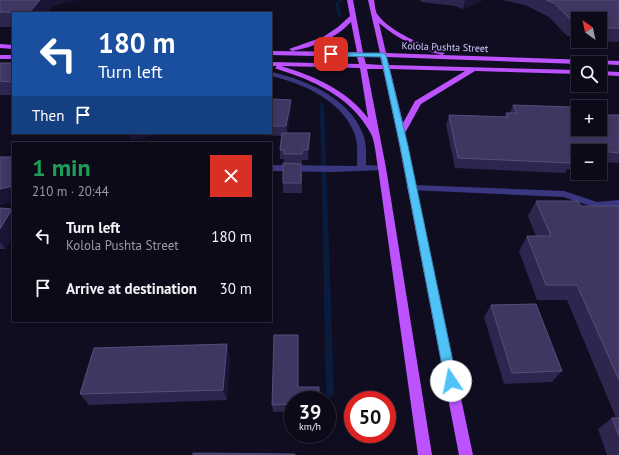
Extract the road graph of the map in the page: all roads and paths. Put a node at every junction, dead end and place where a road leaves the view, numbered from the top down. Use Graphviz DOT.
graph roads {
  1 [pos="350,0"];
  2 [pos="371,0"];
  3 [pos="374,15"];
  4 [pos="353,16"];
  5 [pos="0,46"];
  6 [pos="12,46"];
  7 [pos="272,53"];
  8 [pos="272,53"];
  9 [pos="361,54"];
  10 [pos="383,55"];
  11 [pos="0,57"];
  12 [pos="12,57"];
  13 [pos="469,58"];
  14 [pos="619,63"];
  15 [pos="272,65"];
  16 [pos="272,65"];
  17 [pos="363,67"];
  18 [pos="386,68"];
  19 [pos="474,69"];
  20 [pos="571,72"];
  21 [pos="607,73"];
  22 [pos="272,74"];
  23 [pos="619,74"];
  24 [pos="375,133"];
  25 [pos="401,133"];
  26 [pos="272,168"];
  27 [pos="362,168"];
  28 [pos="382,168"];
  29 [pos="412,188"];
  30 [pos="619,203"];
  31 [pos="425,455"];
  32 [pos="466,455"];
  1 -- 4 [label="main road"];
  2 -- 3 [label="main road"];
  3 -- 10 [label="main road"];
  3 -- 13 [label="main road"];
  4 -- 7 [label="main road"];
  4 -- 9 [label="main road"];
  5 -- 6 [label="main road"];
  8 -- 9 [label="main road, Kolola Pushta Street"];
  9 -- 10 [label="main road, Kolola Pushta Street"];
  9 -- 17 [label="main road"];
  10 -- 13 [label="main road, Kolola Pushta Street"];
  10 -- 18 [label="main road"];
  11 -- 12 [label="main road"];
  13 -- 14 [label="main road, Kolola Pushta Street"];
  15 -- 17 [label="main road"];
  16 -- 24 [label="main road"];
  17 -- 18 [label="main road"];
  17 -- 24 [label="main road"];
  18 -- 19 [label="main road"];
  18 -- 25 [label="main road"];
  19 -- 20 [label="main road"];
  19 -- 25 [label="main road"];
  21 -- 23 [label="main road"];
  22 -- 27 [label="street"];
  24 -- 28 [label="main road"];
  25 -- 29 [label="main road"];
  26 -- 27 [label="street"];
  27 -- 28 [label="street"];
  28 -- 31 [label="main road"];
  29 -- 30 [label="street"];
  29 -- 32 [label="main road"];
}
